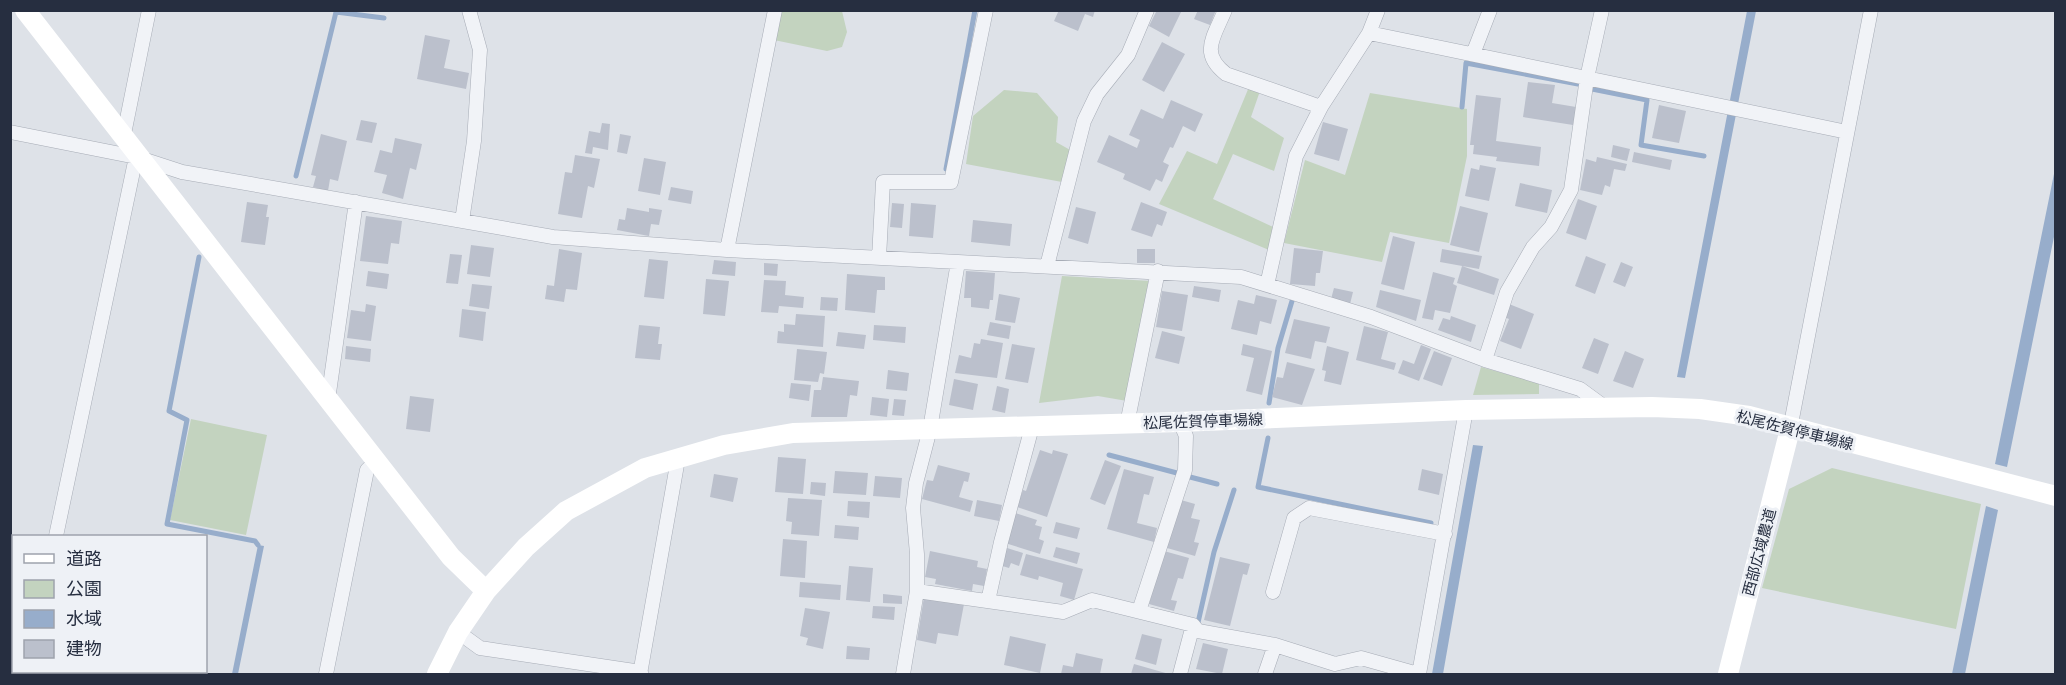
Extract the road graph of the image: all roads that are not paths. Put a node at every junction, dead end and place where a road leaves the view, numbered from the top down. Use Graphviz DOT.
graph roads {
  1 [pos="25,10"];
  2 [pos="149,10"];
  3 [pos="469,10"];
  4 [pos="776,10"];
  5 [pos="986,10"];
  6 [pos="1147,10"];
  7 [pos="1225,10"];
  8 [pos="1378,10"];
  9 [pos="1490,10"];
  10 [pos="1602,10"];
  11 [pos="1871,10"];
  12 [pos="1369,33"];
  13 [pos="1473,54"];
  14 [pos="1587,78"];
  15 [pos="1321,107"];
  16 [pos="10,132"];
  17 [pos="1847,132"];
  18 [pos="123,139"];
  19 [pos="136,157"];
  20 [pos="356,202"];
  21 [pos="462,221"];
  22 [pos="727,250"];
  23 [pos="879,258"];
  24 [pos="958,262"];
  25 [pos="1047,266"];
  26 [pos="1158,271"];
  27 [pos="1267,285"];
  28 [pos="1485,360"];
  29 [pos="328,400"];
  30 [pos="1606,408"];
  31 [pos="1466,410"];
  32 [pos="1180,422"];
  33 [pos="1127,424"];
  34 [pos="1032,426"];
  35 [pos="930,429"];
  36 [pos="1790,429"];
  37 [pos="678,459"];
  38 [pos="376,461"];
  39 [pos="2055,496"];
  40 [pos="1445,534"];
  41 [pos="56,535"];
  42 [pos="486,591"];
  43 [pos="917,591"];
  44 [pos="1273,592"];
  45 [pos="988,601"];
  46 [pos="1139,611"];
  47 [pos="1195,628"];
  48 [pos="458,632"];
  49 [pos="1275,645"];
  50 [pos="641,673"];
  51 [pos="326,675"];
  52 [pos="437,675"];
  53 [pos="903,675"];
  54 [pos="1180,675"];
  55 [pos="1265,675"];
  56 [pos="1419,675"];
  57 [pos="1728,675"];
  1 -- 18 [label="main road"];
  2 -- 18 [label="street"];
  3 -- 21 [label="street"];
  4 -- 22 [label="street"];
  5 -- 23 [label="street"];
  6 -- 25 [label="street"];
  7 -- 15 [label="street"];
  8 -- 12 [label="street"];
  9 -- 13 [label="street"];
  10 -- 14 [label="street"];
  11 -- 17 [label="street"];
  12 -- 13 [label="street"];
  12 -- 15 [label="street"];
  13 -- 14 [label="street"];
  14 -- 17 [label="street"];
  14 -- 28 [label="street"];
  15 -- 27 [label="street"];
  16 -- 19 [label="street"];
  17 -- 36 [label="street"];
  18 -- 19 [label="main road"];
  19 -- 20 [label="street"];
  19 -- 29 [label="main road"];
  19 -- 41 [label="street"];
  20 -- 21 [label="street"];
  20 -- 29 [label="street"];
  21 -- 22 [label="street"];
  22 -- 23 [label="street"];
  23 -- 24 [label="street"];
  24 -- 25 [label="street"];
  24 -- 35 [label="street"];
  25 -- 26 [label="street"];
  26 -- 27 [label="street"];
  26 -- 33 [label="street"];
  27 -- 28 [label="street"];
  28 -- 30 [label="street"];
  29 -- 38 [label="main road"];
  30 -- 31 [label="main road, 松尾佐賀停車場線"];
  30 -- 36 [label="main road, 松尾佐賀停車場線"];
  31 -- 32 [label="main road, 松尾佐賀停車場線"];
  31 -- 40 [label="street"];
  32 -- 33 [label="main road, 松尾佐賀停車場線"];
  32 -- 46 [label="street"];
  33 -- 34 [label="main road, 松尾佐賀停車場線"];
  34 -- 35 [label="main road, 松尾佐賀停車場線"];
  34 -- 45 [label="street"];
  35 -- 37 [label="main road, 松尾佐賀停車場線"];
  35 -- 43 [label="street"];
  36 -- 39 [label="main road, 松尾佐賀停車場線"];
  36 -- 57 [label="main road, 西部広域農道"];
  37 -- 42 [label="main road, 松尾佐賀停車場線"];
  37 -- 50 [label="street"];
  38 -- 42 [label="main road"];
  38 -- 51 [label="street"];
  40 -- 44 [label="street"];
  40 -- 56 [label="street"];
  42 -- 48 [label="main road, 松尾佐賀停車場線"];
  43 -- 45 [label="street"];
  43 -- 53 [label="street"];
  45 -- 46 [label="street"];
  46 -- 47 [label="street"];
  47 -- 49 [label="street"];
  47 -- 54 [label="street"];
  48 -- 50 [label="street"];
  48 -- 52 [label="main road, 松尾佐賀停車場線"];
  49 -- 55 [label="street"];
  49 -- 56 [label="street"];
}
